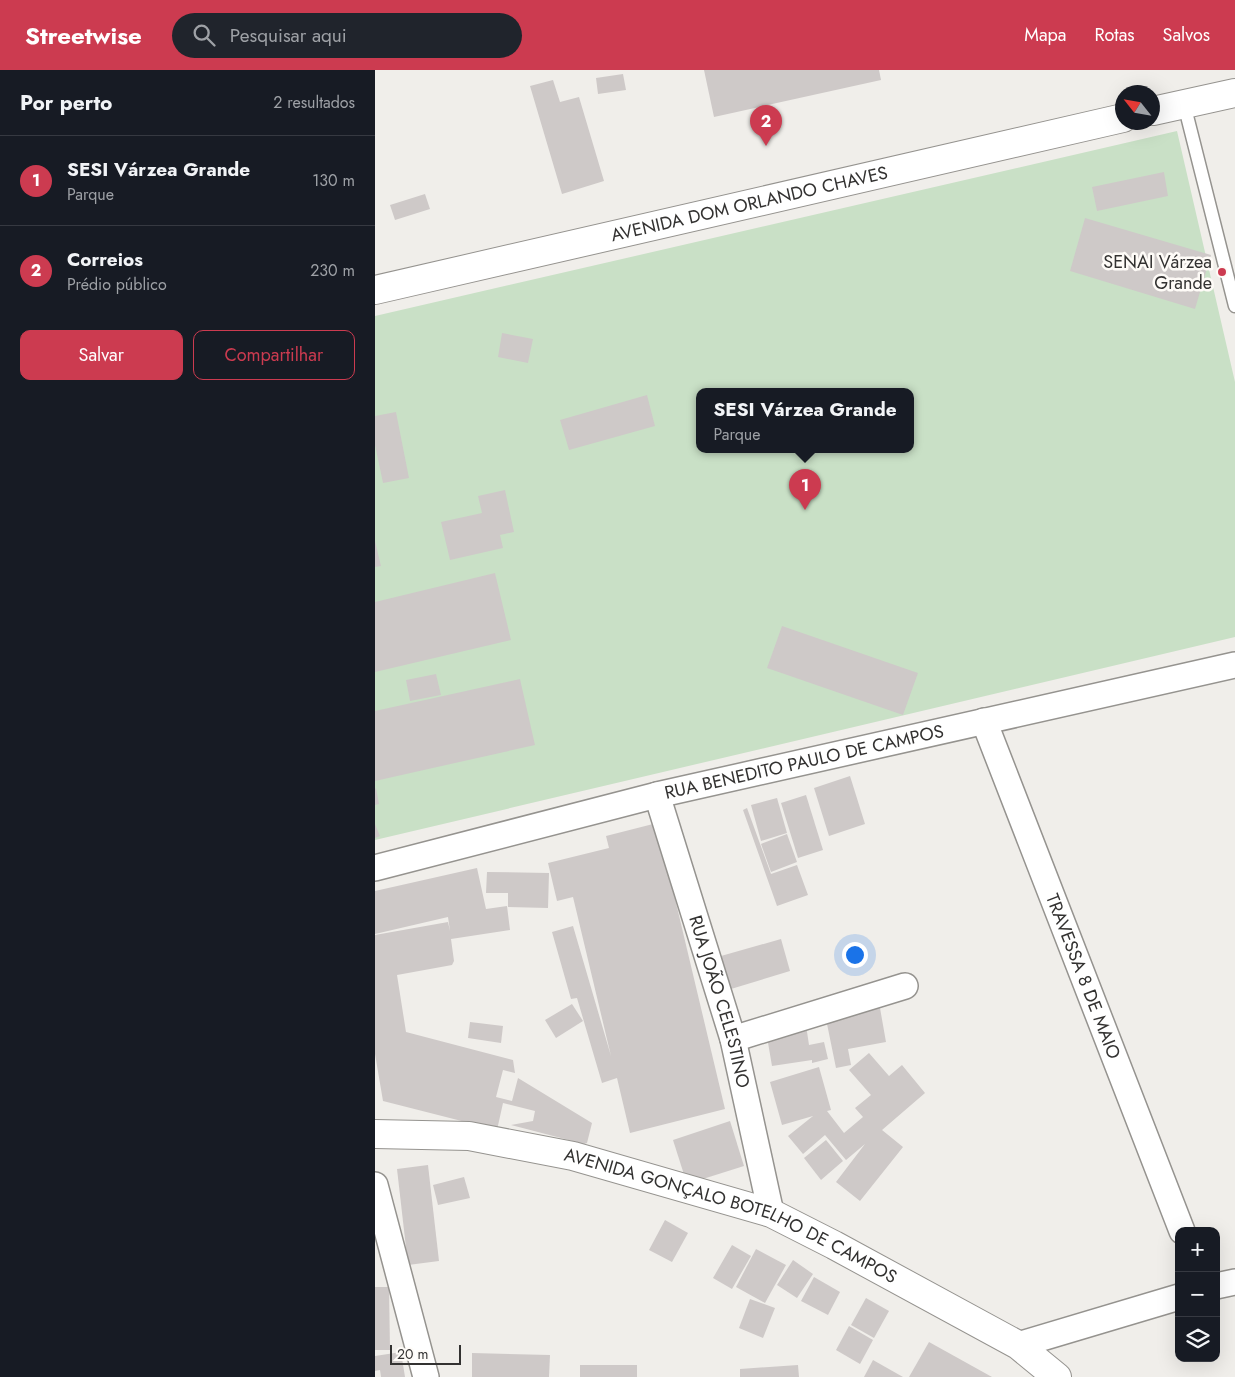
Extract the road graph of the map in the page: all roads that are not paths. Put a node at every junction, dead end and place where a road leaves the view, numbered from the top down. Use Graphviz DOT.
graph roads {
  1 [pos="1235,77"];
  2 [pos="1235,93"];
  3 [pos="1189,103"];
  4 [pos="1160,109"];
  5 [pos="1115,120"];
  6 [pos="375,290"];
  7 [pos="1235,306"];
  8 [pos="1235,665"];
  9 [pos="984,721"];
  10 [pos="657,795"];
  11 [pos="375,868"];
  12 [pos="905,986"];
  13 [pos="733,1039"];
  14 [pos="375,1134"];
  15 [pos="375,1185"];
  16 [pos="771,1213"];
  17 [pos="1179,1227"];
  18 [pos="1235,1282"];
  19 [pos="1220,1285"];
  20 [pos="1175,1298"];
  21 [pos="1018,1345"];
  22 [pos="426,1377"];
  23 [pos="1057,1377"];
  1 -- 3 [label="main road"];
  2 -- 3 [label="main road"];
  3 -- 4 [label="main road"];
  3 -- 7 [label="lane"];
  5 -- 6 [label="main road, AVENIDA DOM ORLANDO CHAVES"];
  8 -- 9 [label="street, RUA BENEDITO PAULO DE CAMPOS"];
  9 -- 10 [label="street, RUA BENEDITO PAULO DE CAMPOS"];
  9 -- 17 [label="street, TRAVESSA 8 DE MAIO"];
  10 -- 11 [label="street, RUA BENEDITO PAULO DE CAMPOS"];
  10 -- 13 [label="street, RUA JOÃO CELESTINO"];
  12 -- 13 [label="street"];
  13 -- 16 [label="street, RUA JOÃO CELESTINO"];
  14 -- 16 [label="main road, AVENIDA GONÇALO BOTELHO DE CAMPOS"];
  15 -- 22 [label="street"];
  16 -- 21 [label="main road, AVENIDA GONÇALO BOTELHO DE CAMPOS"];
  18 -- 19 [label="street"];
  20 -- 21 [label="street"];
  21 -- 23 [label="main road, AVENIDA GONÇALO BOTELHO DE CAMPOS"];
}
